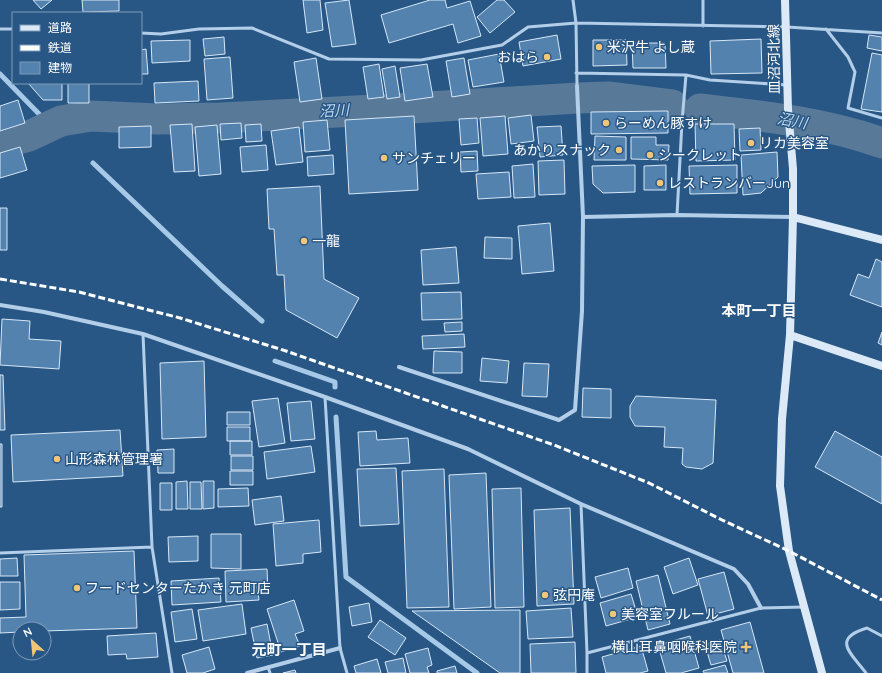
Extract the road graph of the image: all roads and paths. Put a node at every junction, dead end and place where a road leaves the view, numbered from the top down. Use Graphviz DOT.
graph roads {
  1 [pos="573,0"];
  2 [pos="703,0"];
  3 [pos="785,0"];
  4 [pos="576,23"];
  5 [pos="704,26"];
  6 [pos="787,27"];
  7 [pos="826,28"];
  8 [pos="142,33"];
  9 [pos="882,33"];
  10 [pos="576,73"];
  11 [pos="686,75"];
  12 [pos="788,85"];
  13 [pos="577,86"];
  14 [pos="882,118"];
  15 [pos="678,215"];
  16 [pos="583,217"];
  17 [pos="792,217"];
  18 [pos="882,240"];
  19 [pos="0,305"];
  20 [pos="143,334"];
  21 [pos="790,335"];
  22 [pos="399,366"];
  23 [pos="882,366"];
  24 [pos="326,397"];
  25 [pos="581,504"];
  26 [pos="152,547"];
  27 [pos="0,552"];
  28 [pos="804,607"];
  29 [pos="761,608"];
  30 [pos="882,636"];
  31 [pos="340,648"];
  32 [pos="587,653"];
  33 [pos="268,667"];
  34 [pos="172,673"];
  35 [pos="248,673"];
  36 [pos="270,673"];
  37 [pos="346,673"];
  38 [pos="586,673"];
  39 [pos="822,673"];
  40 [pos="866,673"];
  1 -- 4 [label="lane"];
  2 -- 5 [label="lane"];
  3 -- 6 [label="street, 皿沼河北線"];
  4 -- 5 [label="lane"];
  4 -- 8 [label="lane"];
  4 -- 10 [label="lane"];
  5 -- 6 [label="lane"];
  6 -- 7 [label="lane"];
  6 -- 12 [label="street, 皿沼河北線"];
  7 -- 9 [label="lane"];
  7 -- 14 [label="lane"];
  10 -- 11 [label="lane"];
  10 -- 13 [label="lane"];
  11 -- 12 [label="lane"];
  11 -- 15 [label="lane"];
  12 -- 17 [label="street, 皿沼河北線"];
  13 -- 16 [label="street"];
  15 -- 16 [label="street"];
  15 -- 17 [label="street"];
  16 -- 22 [label="street"];
  17 -- 18 [label="street"];
  17 -- 21 [label="street, 皿沼河北線"];
  19 -- 20 [label="street"];
  20 -- 24 [label="street"];
  20 -- 26 [label="lane"];
  21 -- 23 [label="street"];
  21 -- 28 [label="street, 皿沼河北線"];
  24 -- 25 [label="street"];
  24 -- 31 [label="lane"];
  25 -- 29 [label="street"];
  25 -- 32 [label="lane"];
  26 -- 27 [label="lane"];
  26 -- 34 [label="lane"];
  28 -- 29 [label="lane"];
  28 -- 39 [label="street, 皿沼河北線"];
  29 -- 32 [label="lane"];
  30 -- 40 [label="lane"];
  31 -- 33 [label="street"];
  31 -- 37 [label="lane"];
  32 -- 38 [label="lane"];
  33 -- 35 [label="street"];
  33 -- 36 [label="lane"];
}
